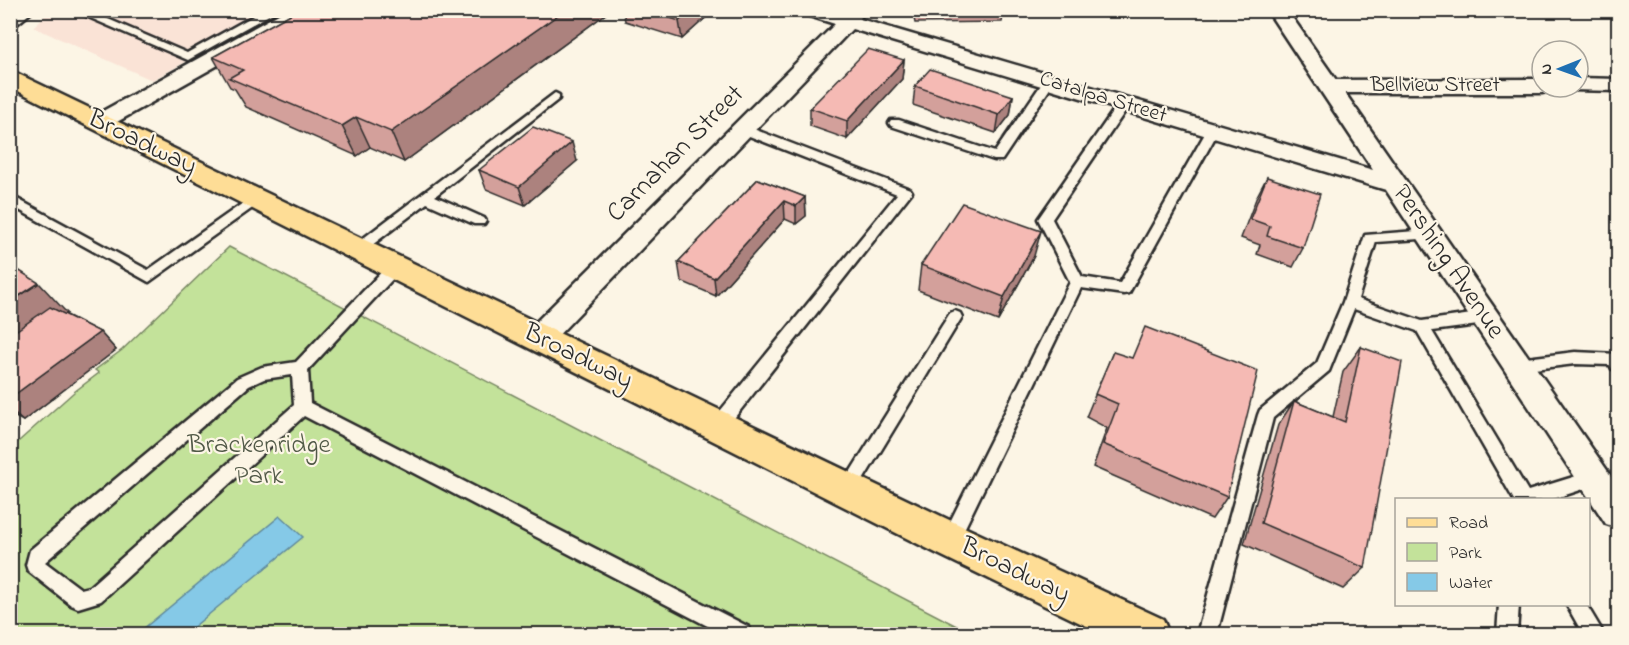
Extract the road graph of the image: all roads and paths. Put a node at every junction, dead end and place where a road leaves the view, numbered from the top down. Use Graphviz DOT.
graph roads {
  1 [pos="24,10"];
  2 [pos="77,10"];
  3 [pos="273,10"];
  4 [pos="302,10"];
  5 [pos="810,10"];
  6 [pos="1277,10"];
  7 [pos="852,16"];
  8 [pos="10,20"];
  9 [pos="257,27"];
  10 [pos="196,61"];
  11 [pos="10,77"];
  12 [pos="1049,81"];
  13 [pos="1590,85"];
  14 [pos="1618,85"];
  15 [pos="1530,86"];
  16 [pos="1328,87"];
  17 [pos="555,97"];
  18 [pos="1124,104"];
  19 [pos="100,122"];
  20 [pos="895,123"];
  21 [pos="743,129"];
  22 [pos="1213,130"];
  23 [pos="1396,185"];
  24 [pos="425,197"];
  25 [pos="10,199"];
  26 [pos="258,200"];
  27 [pos="479,221"];
  28 [pos="1429,235"];
  29 [pos="358,249"];
  30 [pos="395,267"];
  31 [pos="1077,282"];
  32 [pos="1350,302"];
  33 [pos="955,317"];
  34 [pos="1486,318"];
  35 [pos="1422,327"];
  36 [pos="538,338"];
  37 [pos="1518,365"];
  38 [pos="1618,365"];
  39 [pos="300,368"];
  40 [pos="302,407"];
  41 [pos="718,426"];
  42 [pos="1596,478"];
  43 [pos="848,490"];
  44 [pos="1522,498"];
  45 [pos="1526,498"];
  46 [pos="1618,513"];
  47 [pos="950,540"];
  48 [pos="1509,606"];
  49 [pos="1576,606"];
  50 [pos="1124,629"];
  51 [pos="742,634"];
  52 [pos="1207,634"];
  53 [pos="1507,634"];
  54 [pos="1594,634"];
  1 -- 8 [label="street"];
  2 -- 10 [label="lane"];
  3 -- 9 [label="lane"];
  4 -- 9 [label="street"];
  5 -- 7 [label="street, Catalpa Street"];
  6 -- 16 [label="street, Pershing Avenue"];
  7 -- 12 [label="street, Catalpa Street"];
  7 -- 21 [label="street, Carnahan Street"];
  9 -- 10 [label="street"];
  10 -- 19 [label="street"];
  11 -- 19 [label="main road, Broadway"];
  12 -- 18 [label="street, Catalpa Street"];
  12 -- 20 [label="lane"];
  13 -- 14 [label="street"];
  15 -- 16 [label="street, Bellview Street"];
  16 -- 23 [label="street, Pershing Avenue"];
  17 -- 24 [label="lane"];
  18 -- 22 [label="street, Catalpa Street"];
  18 -- 31 [label="lane"];
  19 -- 26 [label="main road, Broadway"];
  21 -- 36 [label="street, Carnahan Street"];
  21 -- 41 [label="lane"];
  22 -- 23 [label="street, Catalpa Street"];
  22 -- 31 [label="lane"];
  23 -- 28 [label="street, Pershing Avenue"];
  24 -- 27 [label="lane"];
  24 -- 29 [label="lane"];
  25 -- 26 [label="lane"];
  26 -- 29 [label="main road, Broadway"];
  28 -- 32 [label="lane"];
  28 -- 34 [label="street, Pershing Avenue"];
  29 -- 30 [label="main road, Broadway"];
  30 -- 36 [label="main road, Broadway"];
  30 -- 39 [label="lane"];
  31 -- 47 [label="lane"];
  32 -- 35 [label="lane"];
  32 -- 52 [label="lane"];
  33 -- 43 [label="lane"];
  34 -- 35 [label="lane"];
  34 -- 37 [label="street, Pershing Avenue"];
  35 -- 44 [label="lane"];
  36 -- 41 [label="main road, Broadway"];
  37 -- 38 [label="lane"];
  37 -- 42 [label="street, Pershing Avenue"];
  39 -- 40 [label="lane"];
  39 -- 40 [label="lane"];
  40 -- 51 [label="lane"];
  41 -- 43 [label="main road, Broadway"];
  42 -- 45 [label="lane"];
  42 -- 46 [label="street, Pershing Avenue"];
  43 -- 47 [label="main road, Broadway"];
  47 -- 50 [label="main road, Broadway"];
  48 -- 53 [label="lane"];
  49 -- 54 [label="lane"];
}
